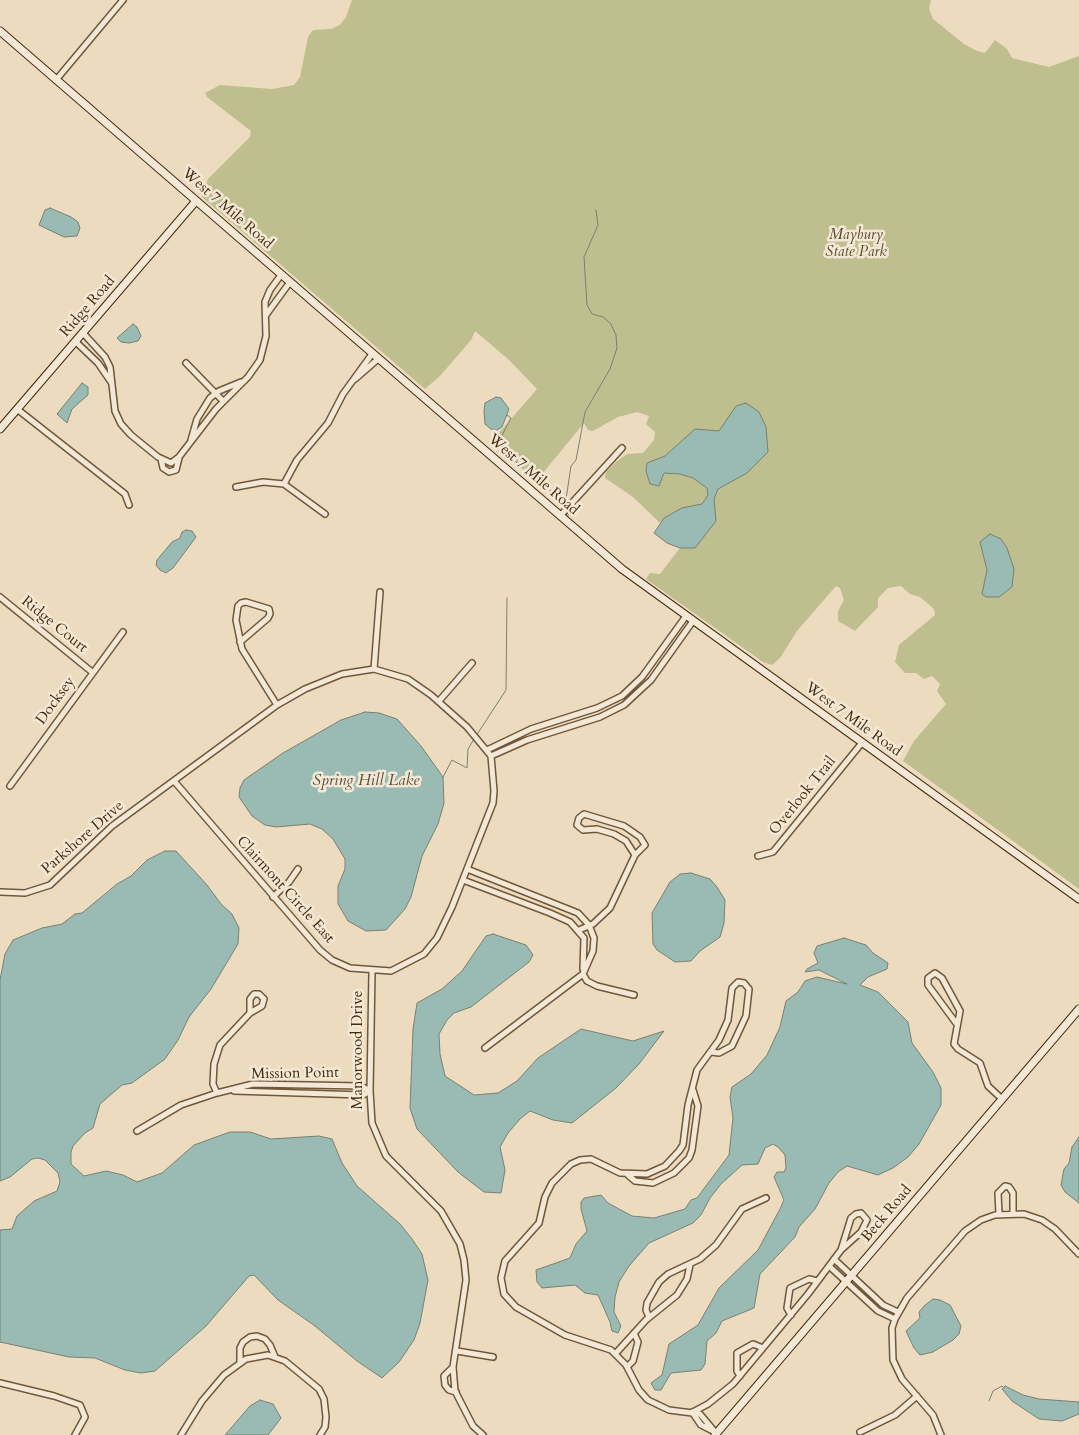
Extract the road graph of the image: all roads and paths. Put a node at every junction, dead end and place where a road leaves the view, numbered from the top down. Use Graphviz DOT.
graph roads {
  1 [pos="123,0"];
  2 [pos="0,31"];
  3 [pos="56,80"];
  4 [pos="196,201"];
  5 [pos="281,275"];
  6 [pos="290,282"];
  7 [pos="266,316"];
  8 [pos="83,333"];
  9 [pos="76,342"];
  10 [pos="372,354"];
  11 [pos="378,359"];
  12 [pos="186,362"];
  13 [pos="244,381"];
  14 [pos="353,381"];
  15 [pos="111,383"];
  16 [pos="216,394"];
  17 [pos="223,401"];
  18 [pos="17,409"];
  19 [pos="0,429"];
  20 [pos="190,443"];
  21 [pos="622,448"];
  22 [pos="179,457"];
  23 [pos="161,458"];
  24 [pos="284,484"];
  25 [pos="236,487"];
  26 [pos="129,505"];
  27 [pos="325,514"];
  28 [pos="560,516"];
  29 [pos="380,592"];
  30 [pos="0,597"];
  31 [pos="686,616"];
  32 [pos="693,621"];
  33 [pos="123,632"];
  34 [pos="240,642"];
  35 [pos="472,664"];
  36 [pos="650,667"];
  37 [pos="374,669"];
  38 [pos="92,672"];
  39 [pos="657,672"];
  40 [pos="439,701"];
  41 [pos="611,702"];
  42 [pos="277,705"];
  43 [pos="615,710"];
  44 [pos="551,723"];
  45 [pos="554,731"];
  46 [pos="861,744"];
  47 [pos="487,750"];
  48 [pos="491,756"];
  49 [pos="174,782"];
  50 [pos="10,786"];
  51 [pos="635,855"];
  52 [pos="758,856"];
  53 [pos="298,869"];
  54 [pos="466,869"];
  55 [pos="463,880"];
  56 [pos="516,888"];
  57 [pos="0,892"];
  58 [pos="273,897"];
  59 [pos="512,898"];
  60 [pos="545,899"];
  61 [pos="1079,899"];
  62 [pos="542,909"];
  63 [pos="589,925"];
  64 [pos="579,930"];
  65 [pos="372,971"];
  66 [pos="583,974"];
  67 [pos="634,995"];
  68 [pos="1079,1009"];
  69 [pos="250,1013"];
  70 [pos="956,1023"];
  71 [pos="485,1048"];
  72 [pos="711,1052"];
  73 [pos="692,1090"];
  74 [pos="232,1091"];
  75 [pos="370,1091"];
  76 [pos="216,1093"];
  77 [pos="1002,1099"];
  78 [pos="137,1131"];
  79 [pos="673,1158"];
  80 [pos="682,1166"];
  81 [pos="628,1175"];
  82 [pos="766,1198"];
  83 [pos="1013,1213"];
  84 [pos="999,1214"];
  85 [pos="841,1250"];
  86 [pos="1079,1254"];
  87 [pos="834,1259"];
  88 [pos="690,1265"];
  89 [pos="828,1266"];
  90 [pos="852,1276"];
  91 [pos="817,1281"];
  92 [pos="847,1282"];
  93 [pos="898,1312"];
  94 [pos="791,1314"];
  95 [pos="649,1317"];
  96 [pos="895,1318"];
  97 [pos="634,1333"];
  98 [pos="762,1348"];
  99 [pos="457,1351"];
  100 [pos="616,1353"];
  101 [pos="493,1356"];
  102 [pos="275,1357"];
  103 [pos="240,1362"];
  104 [pos="453,1367"];
  105 [pos="627,1367"];
  106 [pos="740,1376"];
  107 [pos="0,1384"];
  108 [pos="456,1392"];
  109 [pos="917,1396"];
  110 [pos="692,1412"];
  111 [pos="860,1432"];
  112 [pos="716,1434"];
  113 [pos="75,1435"];
  114 [pos="181,1435"];
  115 [pos="320,1435"];
  116 [pos="483,1435"];
  117 [pos="942,1435"];
  1 -- 3 [label="street"];
  2 -- 3 [label="street, West 7 Mile Road"];
  3 -- 4 [label="street, West 7 Mile Road"];
  4 -- 5 [label="street, West 7 Mile Road"];
  4 -- 8 [label="street, Ridge Road"];
  5 -- 6 [label="street, West 7 Mile Road"];
  5 -- 7 [label="street"];
  6 -- 7 [label="street"];
  6 -- 10 [label="street, West 7 Mile Road"];
  7 -- 13 [label="street"];
  8 -- 9 [label="street, Ridge Road"];
  8 -- 15 [label="street"];
  9 -- 15 [label="street"];
  9 -- 18 [label="street, Ridge Road"];
  10 -- 11 [label="street, West 7 Mile Road"];
  10 -- 14 [label="street"];
  11 -- 14 [label="street"];
  11 -- 28 [label="street, West 7 Mile Road"];
  12 -- 16 [label="street"];
  13 -- 16 [label="street"];
  13 -- 17 [label="street"];
  14 -- 24 [label="street"];
  15 -- 23 [label="street"];
  16 -- 17 [label="street"];
  16 -- 20 [label="street"];
  17 -- 20 [label="street"];
  18 -- 19 [label="street, Ridge Road"];
  18 -- 26 [label="street"];
  20 -- 22 [label="street"];
  21 -- 28 [label="street"];
  22 -- 23 [label="street"];
  22 -- 23 [label="street"];
  24 -- 25 [label="street"];
  24 -- 27 [label="street"];
  28 -- 31 [label="street, West 7 Mile Road"];
  29 -- 37 [label="street"];
  30 -- 38 [label="street, Ridge Court"];
  31 -- 32 [label="street, West 7 Mile Road"];
  31 -- 36 [label="street"];
  32 -- 39 [label="street"];
  32 -- 46 [label="street, West 7 Mile Road"];
  33 -- 38 [label="street, Docksey"];
  34 -- 34 [label="street"];
  34 -- 42 [label="street"];
  35 -- 40 [label="street"];
  36 -- 39 [label="street"];
  36 -- 41 [label="street"];
  37 -- 40 [label="street"];
  37 -- 42 [label="street, Parkshore Drive"];
  38 -- 50 [label="street, Docksey"];
  39 -- 43 [label="street"];
  40 -- 47 [label="street"];
  41 -- 43 [label="street"];
  41 -- 44 [label="street"];
  42 -- 49 [label="street, Parkshore Drive"];
  43 -- 45 [label="street"];
  44 -- 45 [label="street"];
  44 -- 47 [label="street"];
  45 -- 48 [label="street"];
  46 -- 52 [label="street, Overlook Trail"];
  46 -- 61 [label="street, West 7 Mile Road"];
  47 -- 48 [label="street"];
  48 -- 54 [label="street, Clairmont Circle East"];
  49 -- 57 [label="street, Parkshore Drive"];
  49 -- 58 [label="street, Clairmont Circle East"];
  51 -- 51 [label="street"];
  51 -- 63 [label="street"];
  53 -- 58 [label="street"];
  54 -- 55 [label="street, Clairmont Circle East"];
  54 -- 56 [label="street"];
  55 -- 59 [label="street"];
  55 -- 65 [label="street, Clairmont Circle East"];
  56 -- 59 [label="street"];
  56 -- 60 [label="street"];
  58 -- 65 [label="street, Clairmont Circle East"];
  59 -- 62 [label="street"];
  60 -- 62 [label="street"];
  60 -- 63 [label="street"];
  62 -- 64 [label="street"];
  63 -- 64 [label="street"];
  63 -- 66 [label="street"];
  64 -- 66 [label="street"];
  65 -- 75 [label="street, Manorwood Drive"];
  66 -- 67 [label="street"];
  66 -- 71 [label="street"];
  68 -- 77 [label="street, Beck Road"];
  69 -- 76 [label="street"];
  70 -- 70 [label="street"];
  70 -- 77 [label="street"];
  72 -- 72 [label="street"];
  72 -- 73 [label="street"];
  73 -- 79 [label="street"];
  73 -- 80 [label="street"];
  74 -- 75 [label="street, Mission Point"];
  74 -- 75 [label="street, Mission Point"];
  74 -- 76 [label="street, Mission Point"];
  75 -- 99 [label="street, Manorwood Drive"];
  76 -- 78 [label="street, Mission Point"];
  77 -- 90 [label="street, Beck Road"];
  79 -- 80 [label="street"];
  79 -- 81 [label="street"];
  80 -- 81 [label="street"];
  81 -- 100 [label="street"];
  82 -- 88 [label="street"];
  83 -- 84 [label="street"];
  83 -- 84 [label="street"];
  83 -- 86 [label="street"];
  84 -- 93 [label="street"];
  85 -- 85 [label="street"];
  85 -- 87 [label="street"];
  87 -- 89 [label="street"];
  87 -- 90 [label="street"];
  88 -- 95 [label="street"];
  88 -- 95 [label="street"];
  89 -- 91 [label="street"];
  89 -- 92 [label="street"];
  90 -- 92 [label="street, Beck Road"];
  90 -- 93 [label="street"];
  91 -- 94 [label="street"];
  91 -- 94 [label="street"];
  92 -- 96 [label="street"];
  92 -- 112 [label="street, Beck Road"];
  93 -- 96 [label="street"];
  94 -- 98 [label="street"];
  95 -- 97 [label="street"];
  96 -- 109 [label="street"];
  97 -- 100 [label="street"];
  97 -- 105 [label="street"];
  98 -- 106 [label="street"];
  98 -- 106 [label="street"];
  99 -- 101 [label="street"];
  99 -- 104 [label="street, Manorwood Drive"];
  100 -- 105 [label="street"];
  102 -- 103 [label="street"];
  102 -- 103 [label="street"];
  102 -- 115 [label="street"];
  103 -- 114 [label="street"];
  104 -- 108 [label="street, Manorwood Drive"];
  104 -- 108 [label="street, Manorwood Drive"];
  105 -- 110 [label="street"];
  106 -- 110 [label="street"];
  107 -- 113 [label="street"];
  108 -- 116 [label="street, Manorwood Drive"];
  109 -- 111 [label="street"];
  109 -- 117 [label="street"];
  110 -- 112 [label="street"];
}
